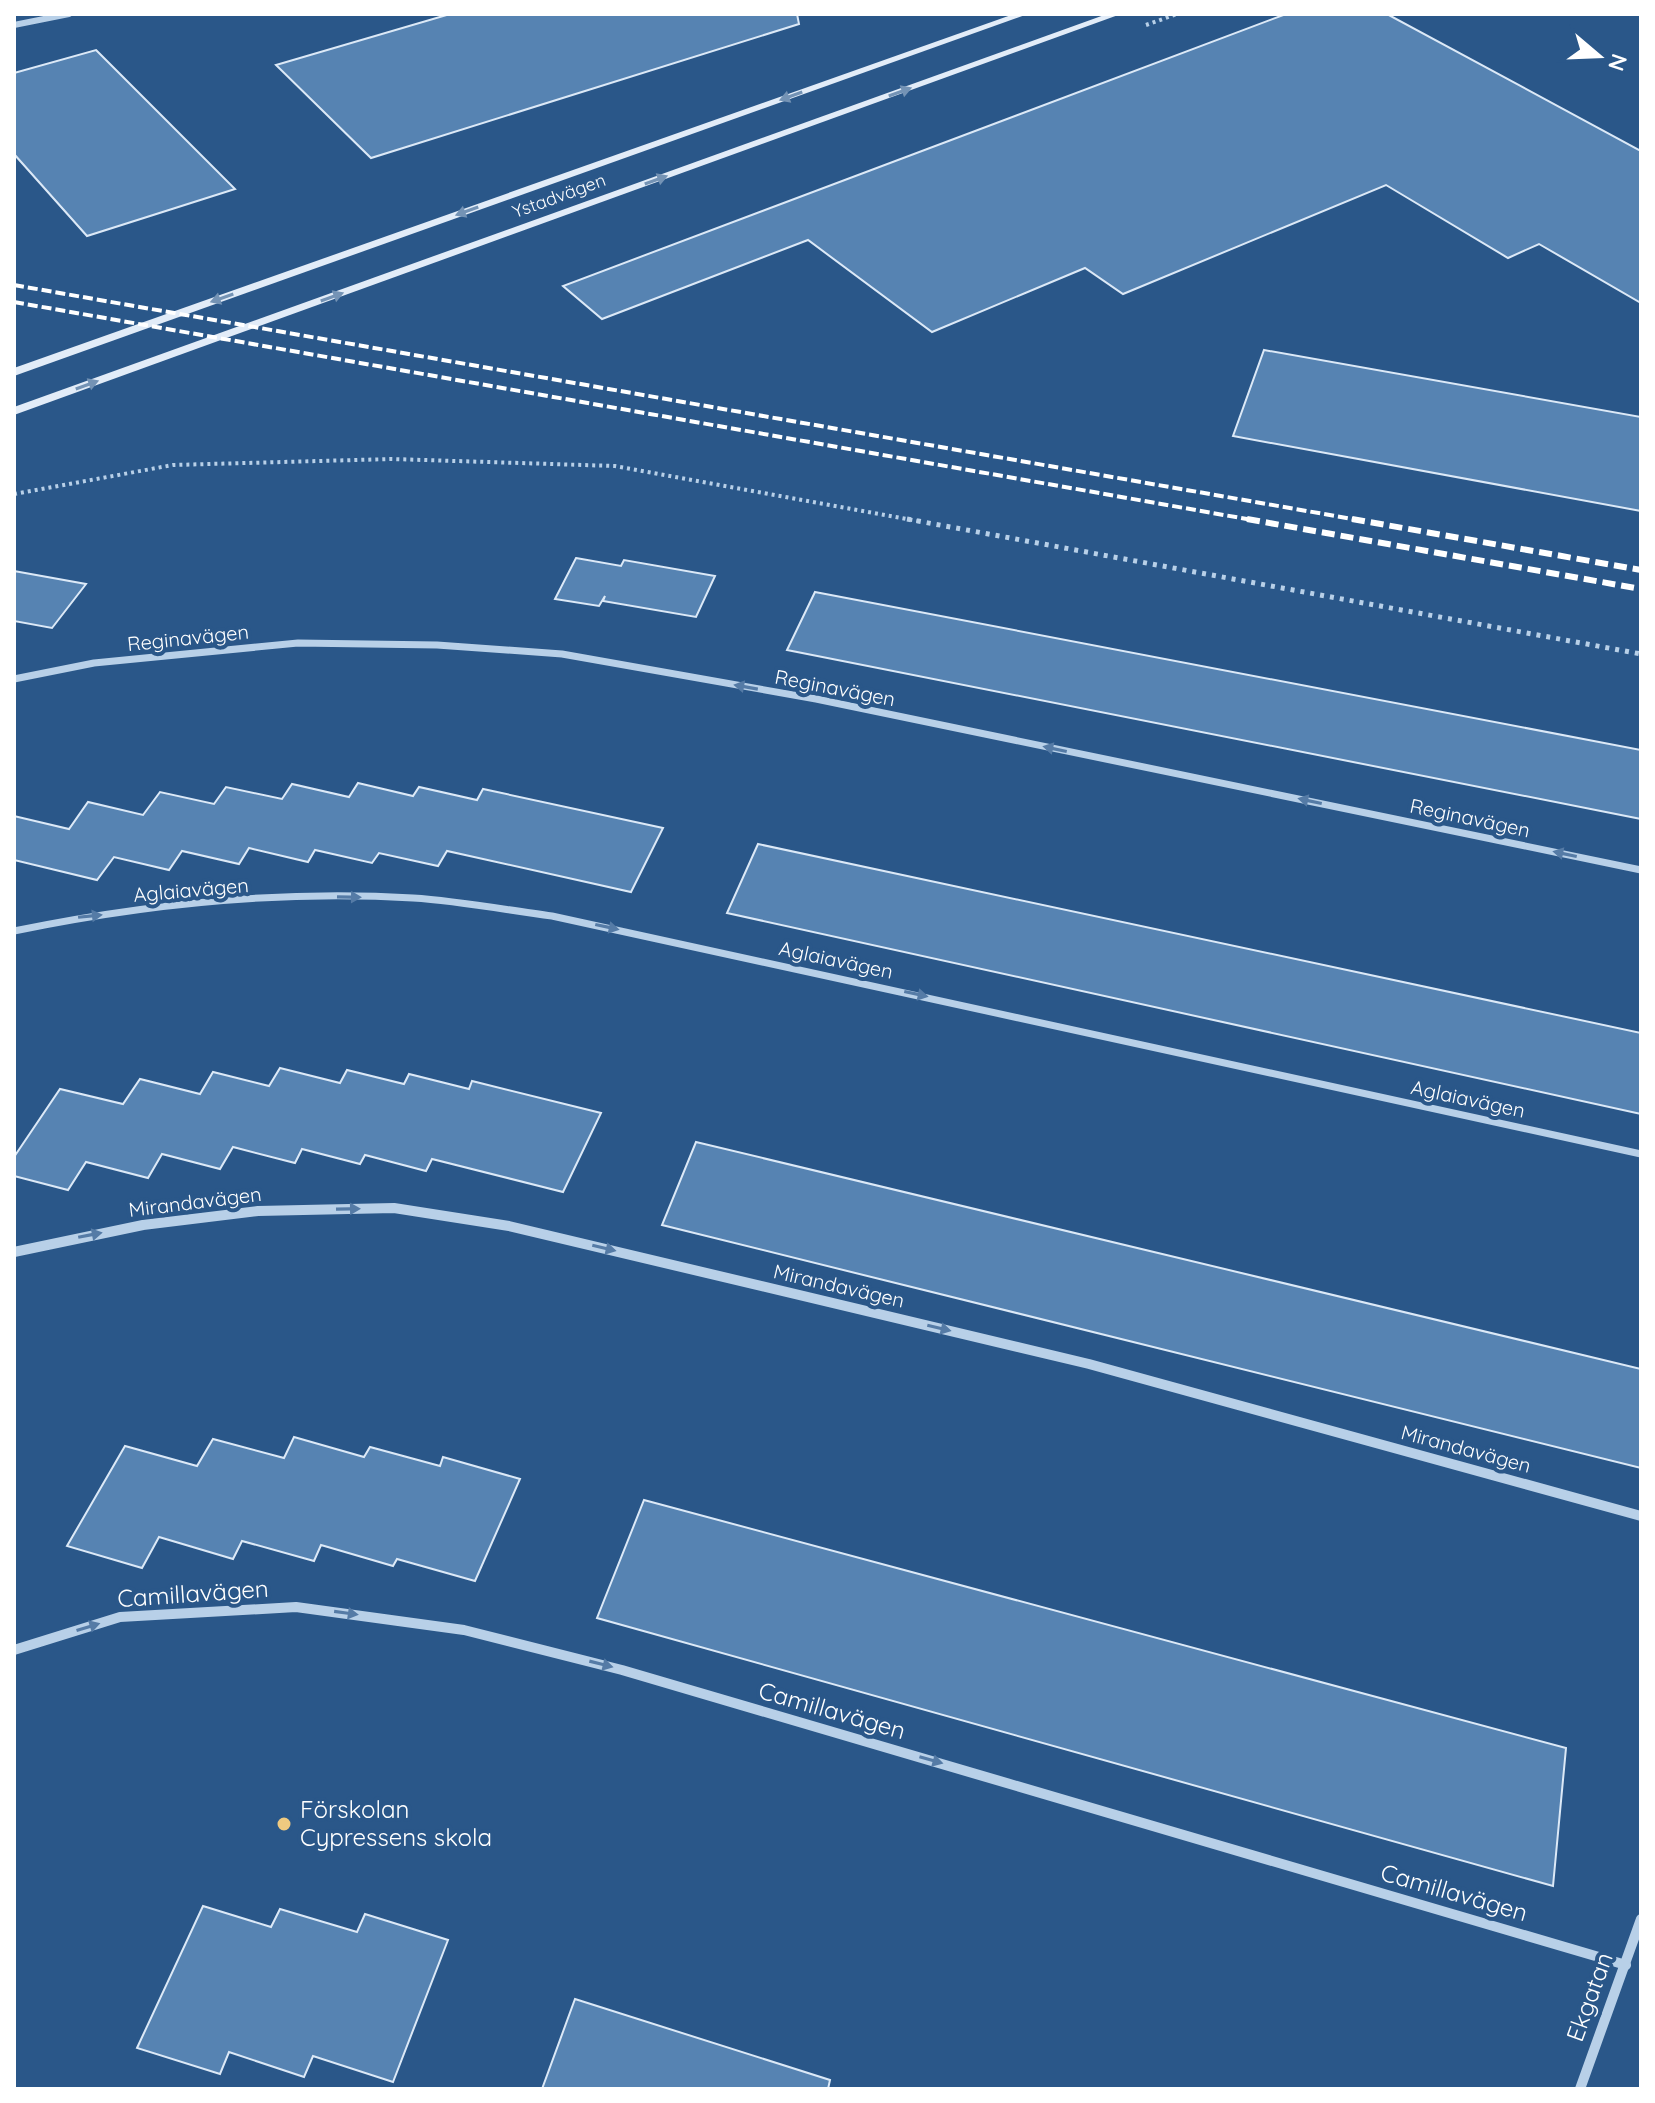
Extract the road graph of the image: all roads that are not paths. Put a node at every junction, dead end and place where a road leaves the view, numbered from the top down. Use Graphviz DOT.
graph roads {
  1 [pos="69,14"];
  2 [pos="1023,14"];
  3 [pos="1116,14"];
  4 [pos="14,25"];
  5 [pos="14,372"];
  6 [pos="14,411"];
  7 [pos="14,679"];
  8 [pos="1641,870"];
  9 [pos="14,931"];
  10 [pos="1641,1154"];
  11 [pos="14,1252"];
  12 [pos="1641,1516"];
  13 [pos="14,1650"];
  14 [pos="1641,1919"];
  15 [pos="1626,1965"];
  16 [pos="1580,2089"];
  1 -- 4 [label="street"];
  2 -- 5 [label="main road, Ystadvägen, one-way"];
  6 -- 3 [label="main road, Ystadvägen, one-way"];
  8 -- 7 [label="street, Reginavägen, one-way"];
  9 -- 10 [label="street, Aglaiavägen, one-way"];
  11 -- 12 [label="street, Mirandavägen, one-way"];
  13 -- 15 [label="street, Camillavägen, one-way"];
  14 -- 15 [label="street, Ekgatan"];
  15 -- 16 [label="street, Ekgatan"];
}
